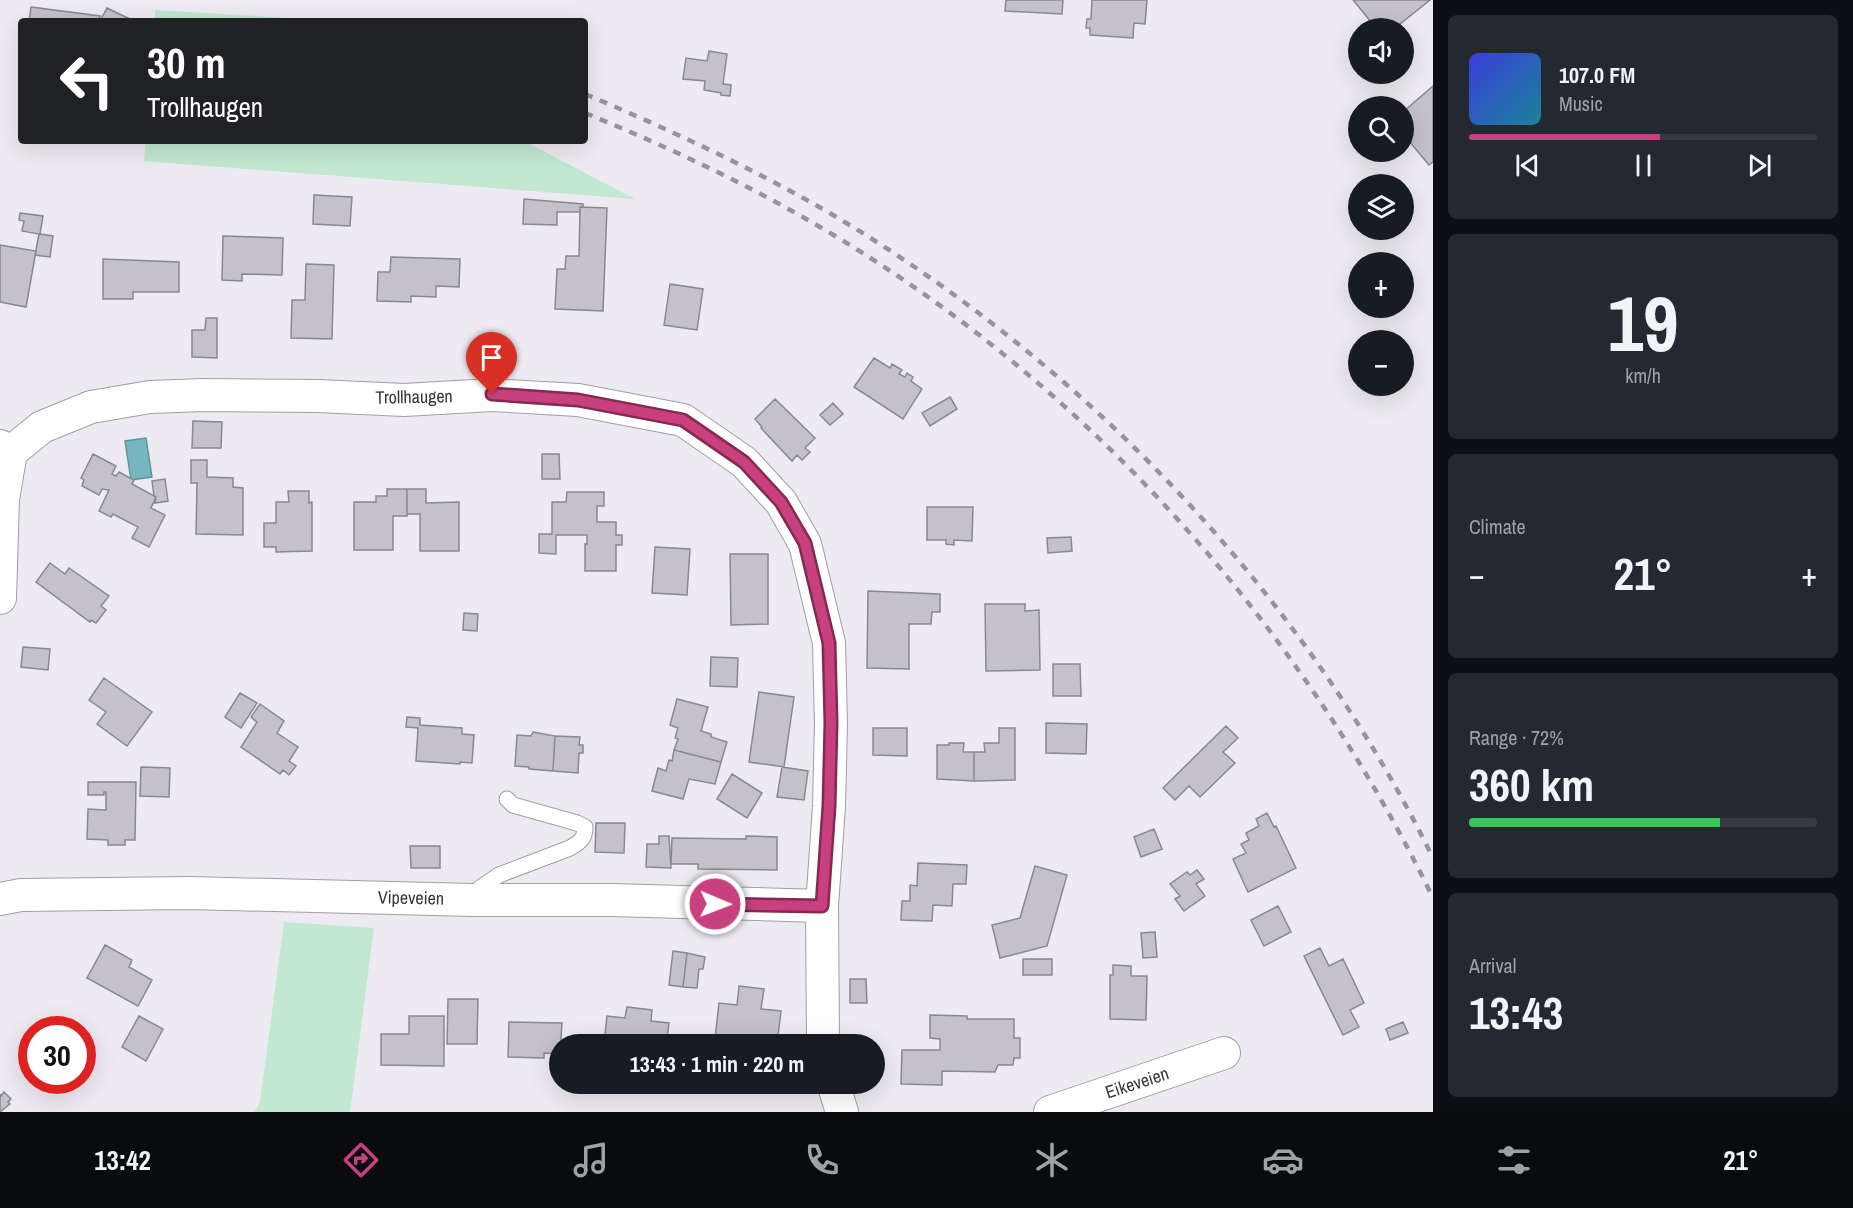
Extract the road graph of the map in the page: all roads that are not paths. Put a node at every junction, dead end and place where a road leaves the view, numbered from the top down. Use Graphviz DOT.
graph roads {
  1 [pos="6,449"];
  2 [pos="0,598"];
  3 [pos="507,799"];
  4 [pos="0,899"];
  5 [pos="473,900"];
  6 [pos="822,906"];
  7 [pos="823,1034"];
  8 [pos="1224,1053"];
  9 [pos="836,1094"];
  10 [pos="842,1112"];
  11 [pos="1050,1112"];
  1 -- 2 [label="street, Trollhaugen"];
  1 -- 6 [label="street, Trollhaugen"];
  3 -- 5 [label="lane"];
  4 -- 5 [label="street, Vipeveien"];
  5 -- 6 [label="street, Vipeveien"];
  6 -- 7 [label="street"];
  8 -- 11 [label="street, Eikeveien"];
  9 -- 10 [label="street"];
}
